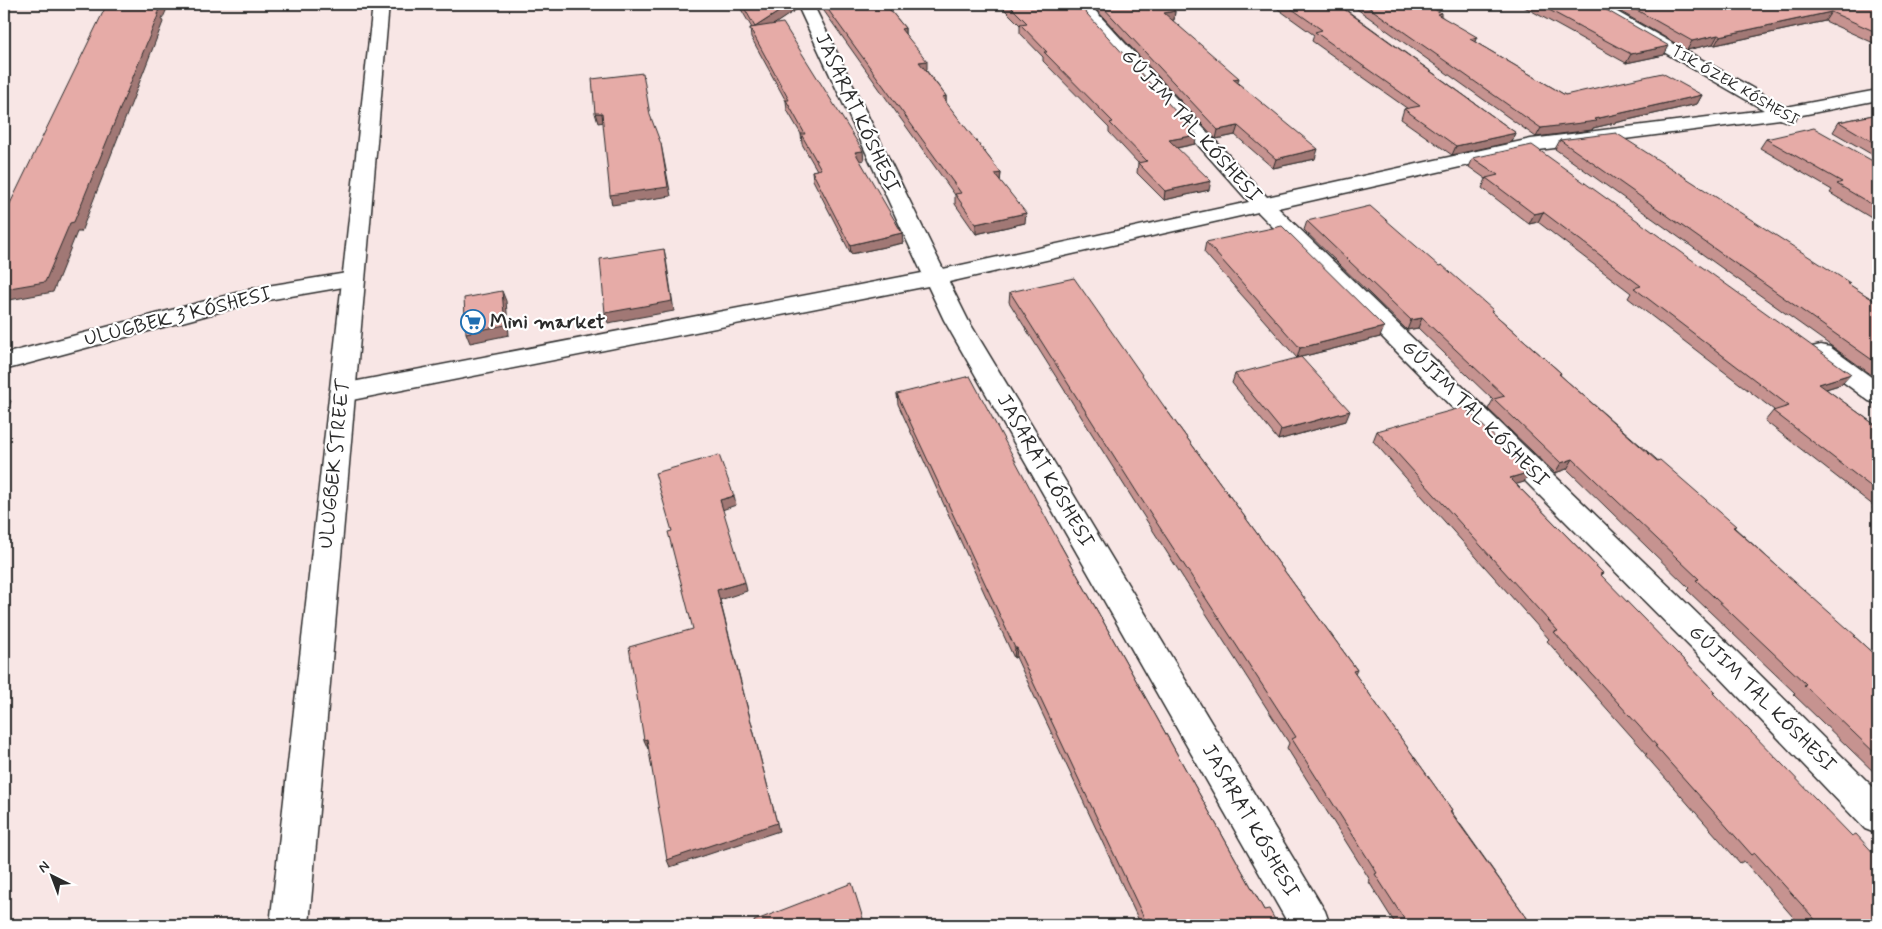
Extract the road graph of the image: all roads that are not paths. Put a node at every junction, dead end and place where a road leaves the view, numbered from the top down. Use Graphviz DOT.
graph roads {
  1 [pos="381,4"];
  2 [pos="805,4"];
  3 [pos="1080,4"];
  4 [pos="1592,4"];
  5 [pos="1878,95"];
  6 [pos="1783,114"];
  7 [pos="1508,128"];
  8 [pos="1809,128"];
  9 [pos="1531,145"];
  10 [pos="1555,162"];
  11 [pos="1262,204"];
  12 [pos="935,278"];
  13 [pos="353,279"];
  14 [pos="1806,342"];
  15 [pos="4,362"];
  16 [pos="342,393"];
  17 [pos="1878,395"];
  18 [pos="1878,817"];
  19 [pos="289,925"];
  20 [pos="1311,925"];
  1 -- 13 [label="street, ULUGBEK STREET"];
  2 -- 12 [label="street, JASARAT KÓSHESI"];
  3 -- 11 [label="street, GÚJIM TAL KÓSHESI"];
  4 -- 6 [label="street, TIK ÓZEK KÓSHESI"];
  5 -- 6 [label="street"];
  6 -- 8 [label="street, TIK ÓZEK KÓSHESI"];
  6 -- 9 [label="street"];
  7 -- 9 [label="street"];
  9 -- 10 [label="street"];
  9 -- 11 [label="street"];
  11 -- 12 [label="street"];
  11 -- 18 [label="street, GÚJIM TAL KÓSHESI"];
  12 -- 16 [label="street"];
  12 -- 20 [label="street, JASARAT KÓSHESI"];
  13 -- 15 [label="street, ULUǴBEK 3 KÓSHESI"];
  13 -- 16 [label="street, ULUGBEK STREET"];
  14 -- 17 [label="street"];
  16 -- 19 [label="street, ULUGBEK STREET"];
}
